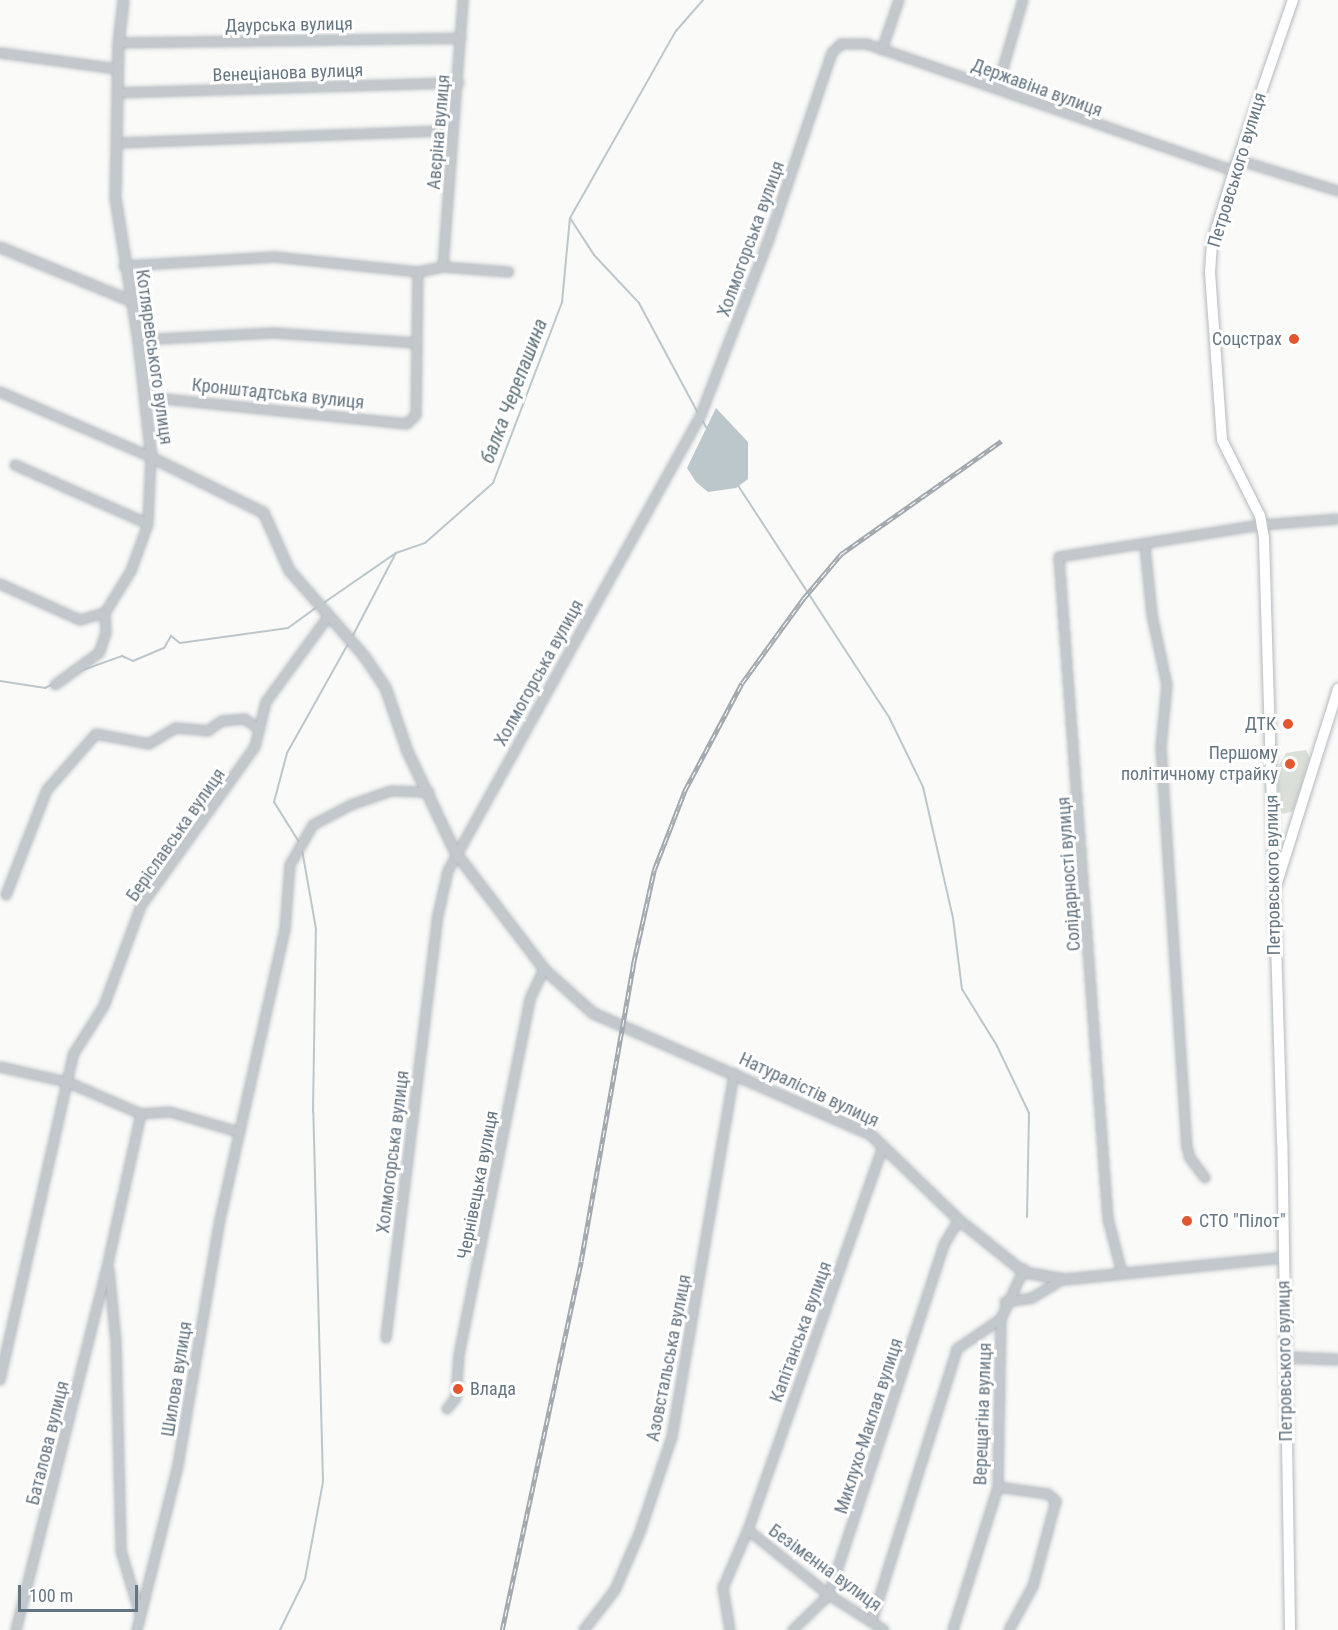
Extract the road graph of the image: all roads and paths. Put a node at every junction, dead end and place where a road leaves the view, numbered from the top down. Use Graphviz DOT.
graph roads {
  1 [pos="123,0"];
  2 [pos="464,0"];
  3 [pos="899,0"];
  4 [pos="1023,0"];
  5 [pos="1293,0"];
  6 [pos="461,38"];
  7 [pos="118,43"];
  8 [pos="882,50"];
  9 [pos="0,53"];
  10 [pos="832,53"];
  11 [pos="117,69"];
  12 [pos="459,83"];
  13 [pos="997,89"];
  14 [pos="118,93"];
  15 [pos="453,131"];
  16 [pos="117,143"];
  17 [pos="1238,160"];
  18 [pos="1234,171"];
  19 [pos="1338,191"];
  20 [pos="0,247"];
  21 [pos="124,266"];
  22 [pos="443,267"];
  23 [pos="418,272"];
  24 [pos="508,272"];
  25 [pos="129,300"];
  26 [pos="138,340"];
  27 [pos="416,343"];
  28 [pos="0,392"];
  29 [pos="145,397"];
  30 [pos="151,457"];
  31 [pos="15,465"];
  32 [pos="1338,519"];
  33 [pos="148,524"];
  34 [pos="1262,525"];
  35 [pos="1145,546"];
  36 [pos="0,584"];
  37 [pos="105,614"];
  38 [pos="328,617"];
  39 [pos="55,685"];
  40 [pos="1338,689"];
  41 [pos="259,729"];
  42 [pos="429,792"];
  43 [pos="455,852"];
  44 [pos="6,895"];
  45 [pos="1273,898"];
  46 [pos="544,969"];
  47 [pos="0,1067"];
  48 [pos="734,1073"];
  49 [pos="67,1082"];
  50 [pos="141,1114"];
  51 [pos="239,1132"];
  52 [pos="883,1146"];
  53 [pos="1206,1178"];
  54 [pos="959,1220"];
  55 [pos="1284,1257"];
  56 [pos="108,1263"];
  57 [pos="1024,1269"];
  58 [pos="1122,1273"];
  59 [pos="1064,1279"];
  60 [pos="1005,1302"];
  61 [pos="1001,1318"];
  62 [pos="386,1338"];
  63 [pos="1284,1357"];
  64 [pos="1338,1359"];
  65 [pos="0,1380"];
  66 [pos="447,1409"];
  67 [pos="998,1487"];
  68 [pos="748,1530"];
  69 [pos="830,1595"];
  70 [pos="141,1616"];
  71 [pos="872,1621"];
  72 [pos="16,1630"];
  73 [pos="137,1630"];
  74 [pos="584,1630"];
  75 [pos="730,1630"];
  76 [pos="793,1630"];
  77 [pos="884,1630"];
  78 [pos="953,1630"];
  79 [pos="1009,1630"];
  80 [pos="1290,1630"];
  1 -- 7 [label="street, Котляревського вулиця"];
  2 -- 6 [label="street, Авєріна вулиця"];
  3 -- 8 [label="street"];
  4 -- 13 [label="street"];
  5 -- 17 [label="main road, Петровського вулиця"];
  6 -- 7 [label="street, Даурська вулиця"];
  6 -- 12 [label="street, Авєріна вулиця"];
  7 -- 11 [label="street, Котляревського вулиця"];
  8 -- 10 [label="street, Державіна вулиця"];
  8 -- 13 [label="street, Державіна вулиця"];
  9 -- 11 [label="street"];
  10 -- 43 [label="street, Холмогорська вулиця"];
  11 -- 14 [label="street, Котляревського вулиця"];
  12 -- 14 [label="street, Венеціанова вулиця"];
  12 -- 15 [label="street, Авєріна вулиця"];
  13 -- 18 [label="street, Державіна вулиця"];
  14 -- 16 [label="street, Котляревського вулиця"];
  15 -- 16 [label="street"];
  15 -- 22 [label="street, Авєріна вулиця"];
  16 -- 21 [label="street, Котляревського вулиця"];
  17 -- 18 [label="main road, Петровського вулиця"];
  17 -- 19 [label="street"];
  18 -- 34 [label="main road, Петровського вулиця"];
  20 -- 25 [label="street"];
  21 -- 23 [label="street"];
  21 -- 25 [label="street, Котляревського вулиця"];
  22 -- 23 [label="street"];
  22 -- 24 [label="street"];
  23 -- 27 [label="street"];
  25 -- 26 [label="street, Котляревського вулиця"];
  26 -- 27 [label="street"];
  26 -- 29 [label="street, Котляревського вулиця"];
  27 -- 29 [label="street, Кронштадтська вулиця"];
  28 -- 30 [label="street"];
  29 -- 30 [label="street, Котляревського вулиця"];
  30 -- 33 [label="street, Котляревського вулиця"];
  30 -- 38 [label="street, Натуралістів вулиця"];
  31 -- 33 [label="street"];
  32 -- 34 [label="street, Солідарності вулиця"];
  33 -- 37 [label="street, Котляревського вулиця"];
  34 -- 35 [label="street, Солідарності вулиця"];
  34 -- 45 [label="main road, Петровського вулиця"];
  35 -- 53 [label="street"];
  35 -- 58 [label="street, Солідарності вулиця"];
  36 -- 37 [label="street"];
  37 -- 39 [label="street, Котляревського вулиця"];
  38 -- 41 [label="street, Беріславська вулиця"];
  38 -- 42 [label="street, Натуралістів вулиця"];
  40 -- 45 [label="main road"];
  41 -- 44 [label="street"];
  41 -- 49 [label="street, Беріславська вулиця"];
  42 -- 43 [label="street, Натуралістів вулиця"];
  42 -- 51 [label="street, Шилова вулиця"];
  43 -- 46 [label="street, Натуралістів вулиця"];
  43 -- 62 [label="street, Холмогорська вулиця"];
  45 -- 55 [label="main road, Петровського вулиця"];
  46 -- 48 [label="street, Натуралістів вулиця"];
  46 -- 66 [label="street, Чернівецька вулиця"];
  47 -- 49 [label="street"];
  48 -- 52 [label="street, Натуралістів вулиця"];
  48 -- 74 [label="street, Азовстальська вулиця"];
  49 -- 50 [label="street"];
  49 -- 65 [label="street, Беріславська вулиця"];
  50 -- 51 [label="street"];
  50 -- 56 [label="street, Баталова вулиця"];
  51 -- 70 [label="street, Шилова вулиця"];
  52 -- 54 [label="street, Натуралістів вулиця"];
  52 -- 68 [label="street, Капітанська вулиця"];
  54 -- 57 [label="street, Натуралістів вулиця"];
  54 -- 69 [label="street, Миклухо-Маклая вулиця"];
  55 -- 58 [label="street, Натуралістів вулиця"];
  55 -- 63 [label="main road, Петровського вулиця"];
  56 -- 70 [label="street, Баталова вулиця"];
  56 -- 72 [label="street, Баталова вулиця"];
  57 -- 59 [label="street, Натуралістів вулиця"];
  57 -- 60 [label="street, Верещагіна вулиця"];
  58 -- 59 [label="street, Натуралістів вулиця"];
  59 -- 60 [label="street"];
  60 -- 61 [label="street, Верещагіна вулиця"];
  61 -- 67 [label="street, Верещагіна вулиця"];
  61 -- 71 [label="street"];
  63 -- 64 [label="street"];
  63 -- 80 [label="main road, Петровського вулиця"];
  67 -- 78 [label="street, Верещагіна вулиця"];
  67 -- 79 [label="street"];
  68 -- 69 [label="street, Безіменна вулиця"];
  68 -- 75 [label="street, Капітанська вулиця"];
  69 -- 71 [label="street, Безіменна вулиця"];
  69 -- 76 [label="street, Миклухо-Маклая вулиця"];
  70 -- 73 [label="street, Шилова вулиця"];
  71 -- 77 [label="street, Безіменна вулиця"];
}
